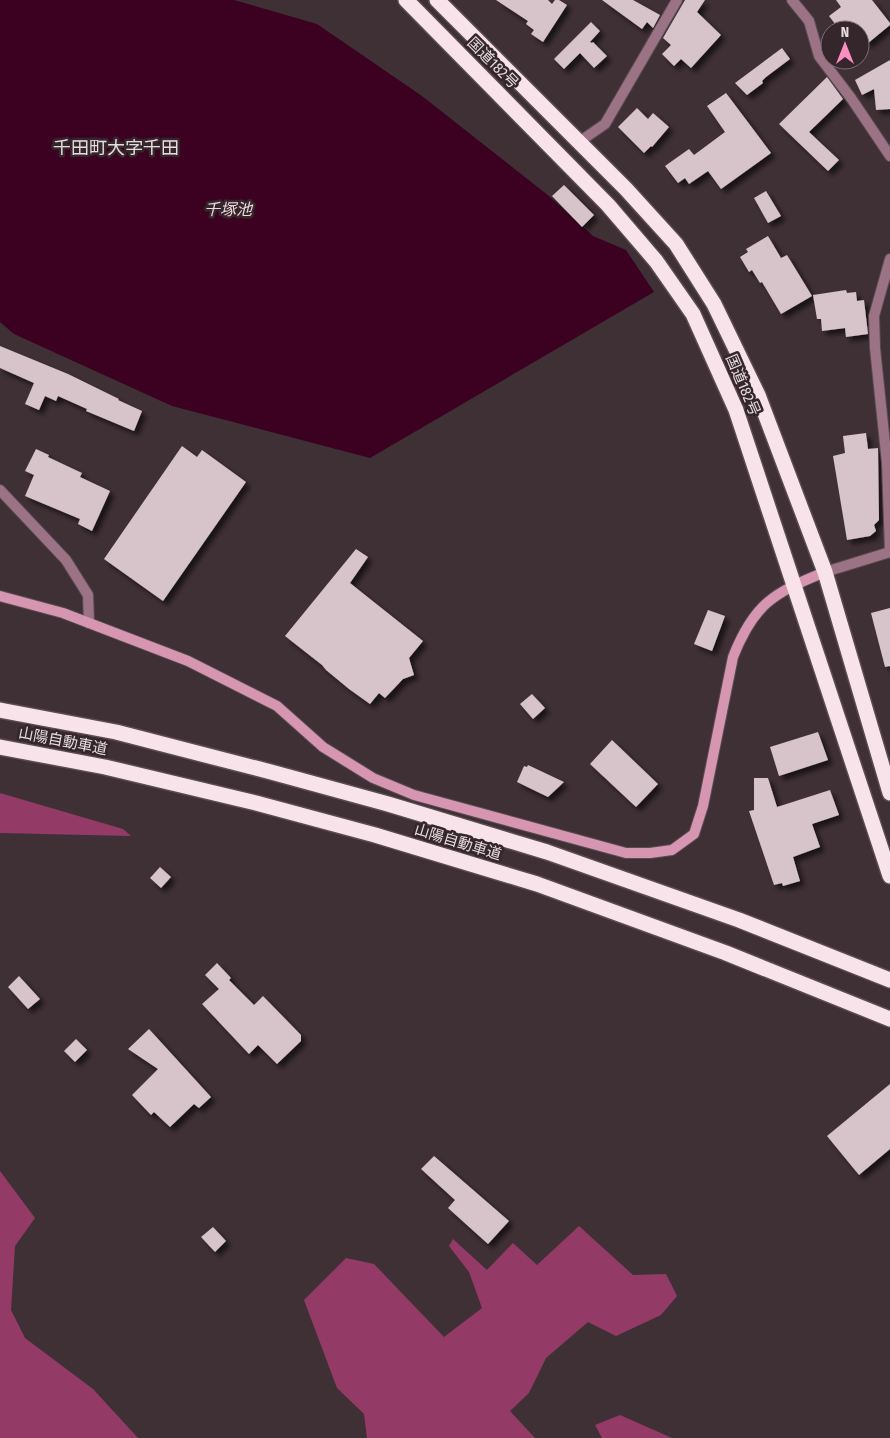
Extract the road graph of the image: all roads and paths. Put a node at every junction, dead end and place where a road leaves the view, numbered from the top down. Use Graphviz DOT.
graph roads {
  1 [pos="406,0"];
  2 [pos="438,0"];
  3 [pos="677,0"];
  4 [pos="792,0"];
  5 [pos="580,142"];
  6 [pos="890,156"];
  7 [pos="890,259"];
  8 [pos="0,490"];
  9 [pos="890,552"];
  10 [pos="825,572"];
  11 [pos="794,584"];
  12 [pos="0,596"];
  13 [pos="89,623"];
  14 [pos="0,710"];
  15 [pos="0,747"];
  16 [pos="890,794"];
  17 [pos="890,876"];
  18 [pos="890,980"];
  19 [pos="890,1018"];
  1 -- 11 [label="highway, 国道182号"];
  2 -- 5 [label="highway, 国道182号"];
  3 -- 5 [label="street"];
  4 -- 6 [label="street"];
  5 -- 10 [label="highway, 国道182号"];
  7 -- 9 [label="street"];
  8 -- 13 [label="street"];
  9 -- 10 [label="street"];
  10 -- 11 [label="street"];
  10 -- 16 [label="highway, 国道182号"];
  11 -- 13 [label="street"];
  11 -- 17 [label="highway, 国道182号"];
  12 -- 13 [label="street"];
  14 -- 18 [label="highway, 山陽自動車道"];
  15 -- 19 [label="highway, 山陽自動車道"];
}
